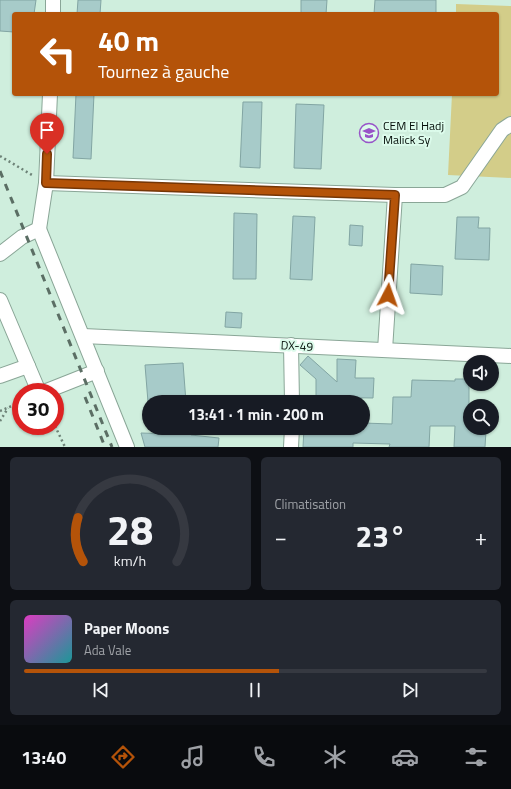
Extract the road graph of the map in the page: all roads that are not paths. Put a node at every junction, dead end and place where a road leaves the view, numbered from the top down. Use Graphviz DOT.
graph roads {
  1 [pos="54,0"];
  2 [pos="53,12"];
  3 [pos="50,96"];
  4 [pos="511,124"];
  5 [pos="46,183"];
  6 [pos="395,195"];
  7 [pos="39,229"];
  8 [pos="0,254"];
  9 [pos="0,300"];
  10 [pos="83,336"];
  11 [pos="291,345"];
  12 [pos="385,350"];
  13 [pos="511,356"];
  14 [pos="28,366"];
  15 [pos="97,371"];
  16 [pos="0,376"];
  17 [pos="35,383"];
  18 [pos="64,384"];
  19 [pos="292,395"];
  20 [pos="292,435"];
  21 [pos="127,447"];
  22 [pos="291,447"];
  1 -- 2 [label="street"];
  3 -- 5 [label="street"];
  4 -- 6 [label="street"];
  5 -- 6 [label="street"];
  5 -- 7 [label="street"];
  6 -- 12 [label="street"];
  7 -- 8 [label="street"];
  7 -- 10 [label="street"];
  9 -- 14 [label="street"];
  10 -- 11 [label="street, DX-49"];
  10 -- 15 [label="street"];
  11 -- 12 [label="street, DX-49"];
  11 -- 19 [label="street"];
  12 -- 13 [label="street, DX-49"];
  14 -- 16 [label="street"];
  14 -- 17 [label="street"];
  15 -- 18 [label="street"];
  15 -- 21 [label="street"];
  20 -- 22 [label="street"];
}
